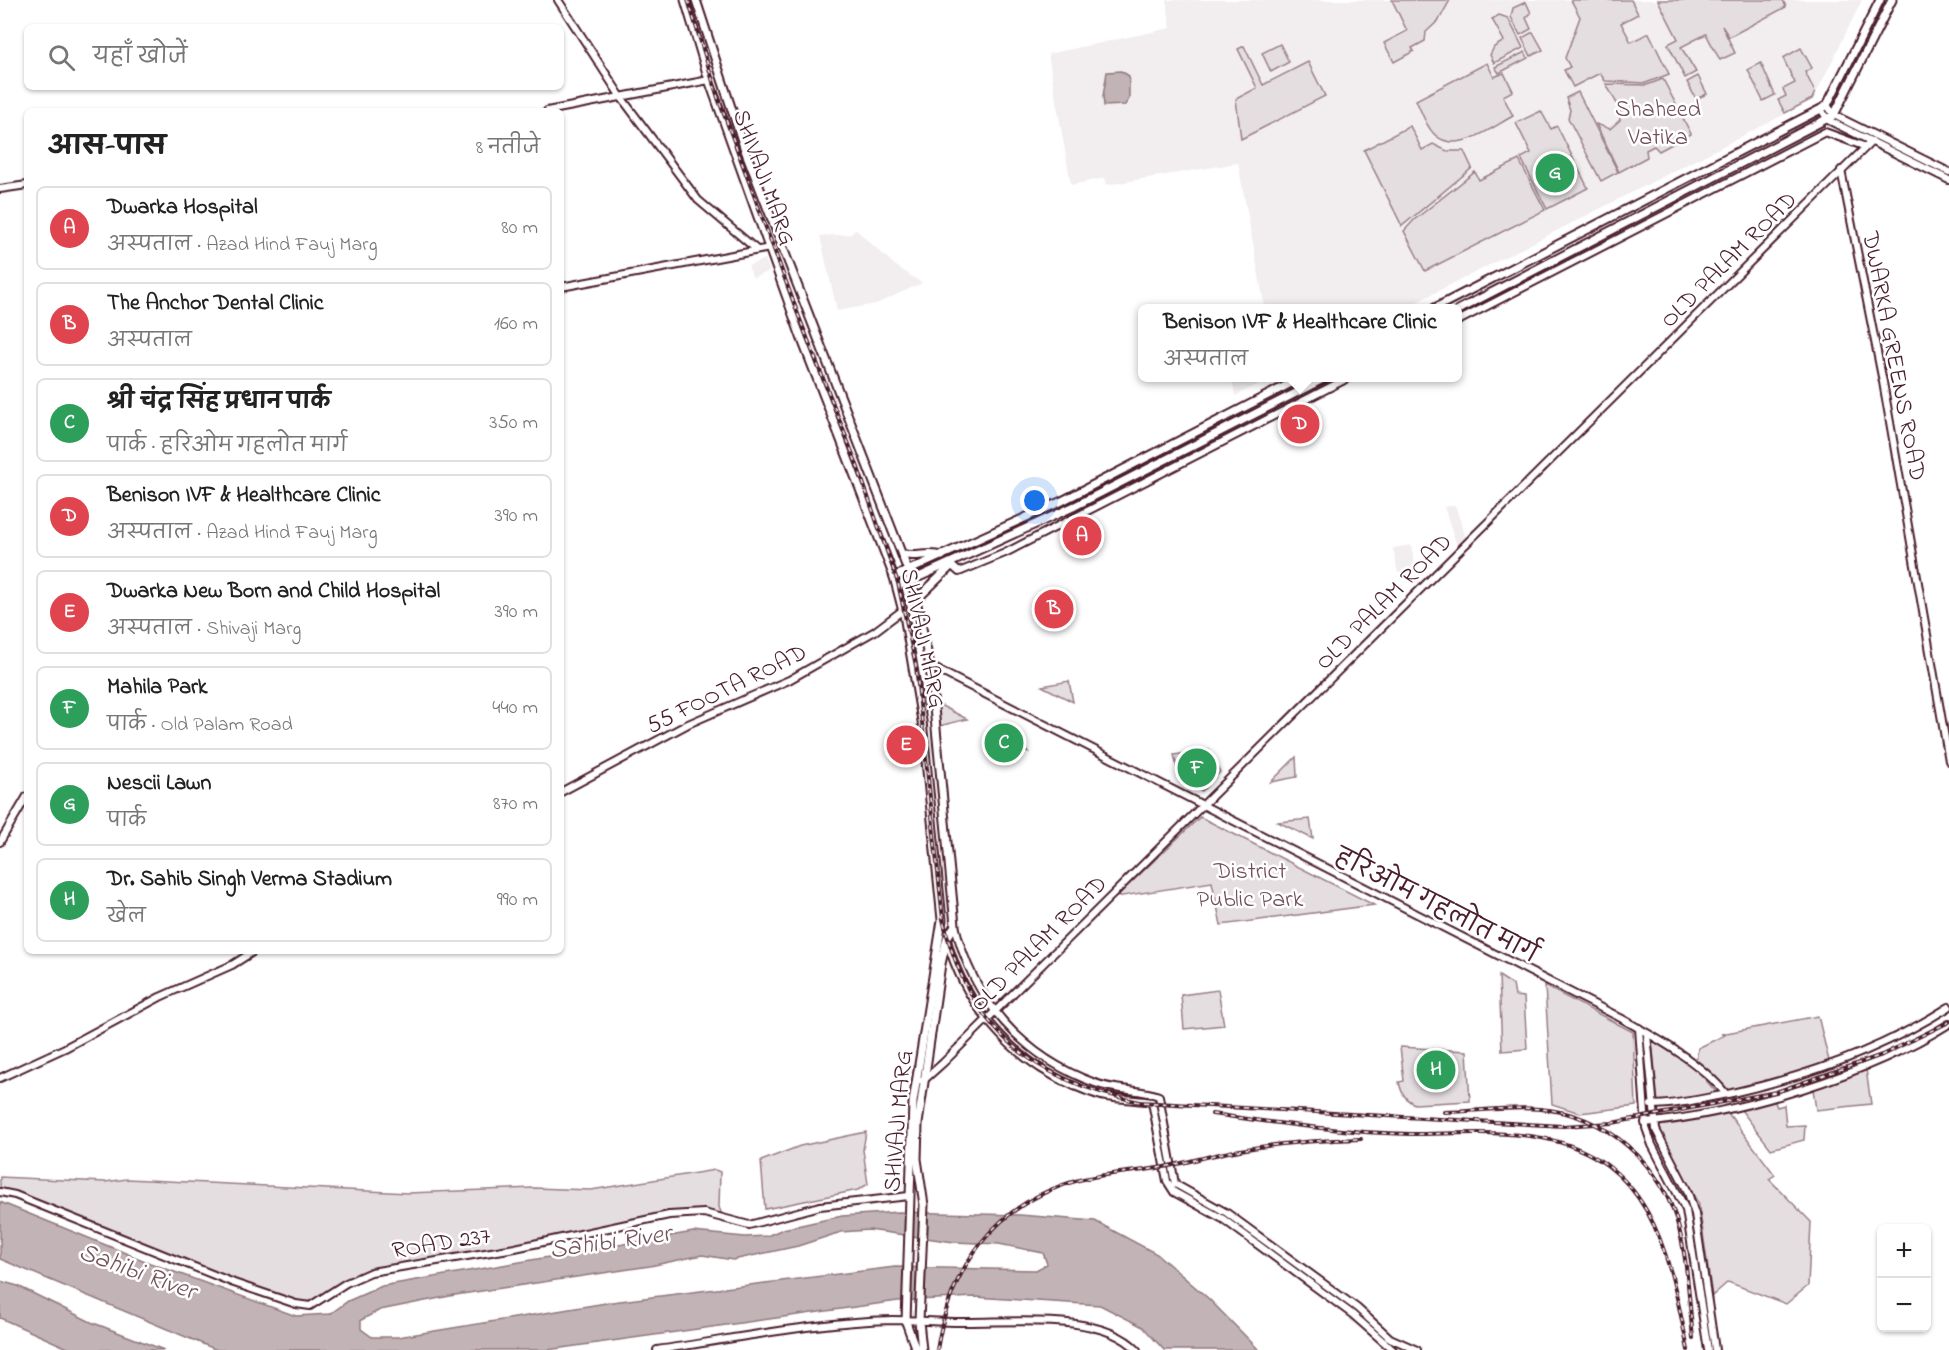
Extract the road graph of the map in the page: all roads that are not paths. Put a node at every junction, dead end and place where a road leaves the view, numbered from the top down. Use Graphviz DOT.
graph roads {
  1 [pos="558,0"];
  2 [pos="686,0"];
  3 [pos="696,0"];
  4 [pos="1880,0"];
  5 [pos="1892,0"];
  6 [pos="709,81"];
  7 [pos="621,97"];
  8 [pos="1824,107"];
  9 [pos="563,108"];
  10 [pos="1831,118"];
  11 [pos="1872,141"];
  12 [pos="1866,147"];
  13 [pos="1841,170"];
  14 [pos="1949,172"];
  15 [pos="1949,180"];
  16 [pos="24,185"];
  17 [pos="0,189"];
  18 [pos="770,248"];
  19 [pos="757,250"];
  20 [pos="564,286"];
  21 [pos="797,287"];
  22 [pos="787,293"];
  23 [pos="802,301"];
  24 [pos="1445,304"];
  25 [pos="792,308"];
  26 [pos="1462,308"];
  27 [pos="1462,311"];
  28 [pos="1466,316"];
  29 [pos="1462,318"];
  30 [pos="1292,382"];
  31 [pos="1317,382"];
  32 [pos="1340,382"];
  33 [pos="902,554"];
  34 [pos="942,556"];
  35 [pos="951,565"];
  36 [pos="908,571"];
  37 [pos="894,577"];
  38 [pos="912,581"];
  39 [pos="897,587"];
  40 [pos="916,600"];
  41 [pos="903,610"];
  42 [pos="930,666"];
  43 [pos="1949,762"];
  44 [pos="564,790"];
  45 [pos="24,801"];
  46 [pos="1203,806"];
  47 [pos="0,842"];
  48 [pos="952,911"];
  49 [pos="942,920"];
  50 [pos="955,925"];
  51 [pos="947,938"];
  52 [pos="249,954"];
  53 [pos="1949,1007"];
  54 [pos="995,1011"];
  55 [pos="987,1019"];
  56 [pos="1949,1024"];
  57 [pos="1639,1028"];
  58 [pos="1647,1034"];
  59 [pos="0,1078"];
  60 [pos="920,1080"];
  61 [pos="1726,1094"];
  62 [pos="1644,1105"];
  63 [pos="1652,1105"];
  64 [pos="1654,1122"];
  65 [pos="1645,1123"];
  66 [pos="1165,1147"];
  67 [pos="0,1192"];
  68 [pos="909,1196"];
  69 [pos="919,1319"];
  70 [pos="906,1320"];
  71 [pos="657,1350"];
  72 [pos="916,1350"];
  73 [pos="922,1350"];
  74 [pos="1137,1350"];
  75 [pos="1394,1350"];
  76 [pos="1416,1350"];
  77 [pos="1708,1350"];
  78 [pos="1715,1350"];
  1 -- 7 [label="street"];
  2 -- 6 [label="main road, SHIVAJI MARG"];
  3 -- 21 [label="main road, SHIVAJI MARG"];
  4 -- 8 [label="main road"];
  5 -- 10 [label="main road"];
  6 -- 7 [label="street"];
  6 -- 18 [label="main road, SHIVAJI MARG"];
  7 -- 9 [label="street"];
  7 -- 19 [label="street"];
  8 -- 10 [label="street"];
  8 -- 24 [label="main road"];
  10 -- 11 [label="street"];
  10 -- 14 [label="street"];
  10 -- 26 [label="main road"];
  11 -- 12 [label="street, OLD PALAM ROAD"];
  11 -- 15 [label="street"];
  12 -- 13 [label="street, OLD PALAM ROAD"];
  12 -- 28 [label="street"];
  13 -- 43 [label="street, DWARKA GREENS ROAD"];
  13 -- 46 [label="street, OLD PALAM ROAD"];
  16 -- 17 [label="street"];
  18 -- 19 [label="street"];
  18 -- 22 [label="main road, SHIVAJI MARG"];
  19 -- 20 [label="street"];
  21 -- 22 [label="main road"];
  21 -- 23 [label="main road, SHIVAJI MARG"];
  22 -- 25 [label="main road, SHIVAJI MARG"];
  23 -- 25 [label="main road"];
  23 -- 33 [label="main road, SHIVAJI MARG"];
  25 -- 37 [label="main road, SHIVAJI MARG"];
  27 -- 28 [label="main road"];
  28 -- 29 [label="street"];
  30 -- 34 [label="main road"];
  31 -- 35 [label="main road"];
  32 -- 35 [label="street"];
  33 -- 34 [label="main road"];
  33 -- 36 [label="main road, SHIVAJI MARG"];
  34 -- 36 [label="main road"];
  35 -- 38 [label="main road"];
  35 -- 40 [label="main road"];
  36 -- 37 [label="main road"];
  36 -- 38 [label="main road, SHIVAJI MARG"];
  37 -- 39 [label="main road, SHIVAJI MARG"];
  38 -- 39 [label="main road"];
  38 -- 40 [label="main road, SHIVAJI MARG"];
  39 -- 41 [label="main road, SHIVAJI MARG"];
  40 -- 42 [label="main road, SHIVAJI MARG"];
  41 -- 44 [label="street, 55 FOOTA ROAD"];
  41 -- 49 [label="main road, SHIVAJI MARG"];
  42 -- 46 [label="street, हरिओम गहलोत मार्ग"];
  42 -- 48 [label="main road, SHIVAJI MARG"];
  45 -- 47 [label="street"];
  46 -- 54 [label="street, OLD PALAM ROAD"];
  46 -- 57 [label="street, हरिओम गहलोत मार्ग"];
  48 -- 49 [label="main road"];
  48 -- 50 [label="main road, SHIVAJI MARG"];
  49 -- 51 [label="main road"];
  49 -- 60 [label="main road, SHIVAJI MARG"];
  50 -- 51 [label="main road, SHIVAJI MARG"];
  50 -- 54 [label="street"];
  51 -- 55 [label="street"];
  51 -- 60 [label="main road, SHIVAJI MARG"];
  52 -- 59 [label="street"];
  53 -- 61 [label="street"];
  54 -- 55 [label="street, OLD PALAM ROAD"];
  54 -- 66 [label="street"];
  55 -- 60 [label="street, OLD PALAM ROAD"];
  55 -- 66 [label="street"];
  56 -- 64 [label="street"];
  57 -- 58 [label="street, हरिओम गहलोत मार्ग"];
  57 -- 62 [label="street"];
  58 -- 61 [label="street, हरिओम गहलोत मार्ग"];
  58 -- 63 [label="street"];
  60 -- 68 [label="main road, SHIVAJI MARG"];
  60 -- 69 [label="main road, SHIVAJI MARG"];
  61 -- 63 [label="street"];
  62 -- 63 [label="street"];
  62 -- 65 [label="street"];
  63 -- 64 [label="street"];
  64 -- 65 [label="street"];
  64 -- 78 [label="street"];
  65 -- 77 [label="street"];
  66 -- 75 [label="street"];
  66 -- 76 [label="street"];
  67 -- 68 [label="street, ROAD 237"];
  68 -- 70 [label="main road, SHIVAJI MARG"];
  69 -- 70 [label="street"];
  69 -- 73 [label="main road, SHIVAJI MARG"];
  69 -- 74 [label="street"];
  70 -- 71 [label="street"];
  70 -- 72 [label="main road, SHIVAJI MARG"];
}
